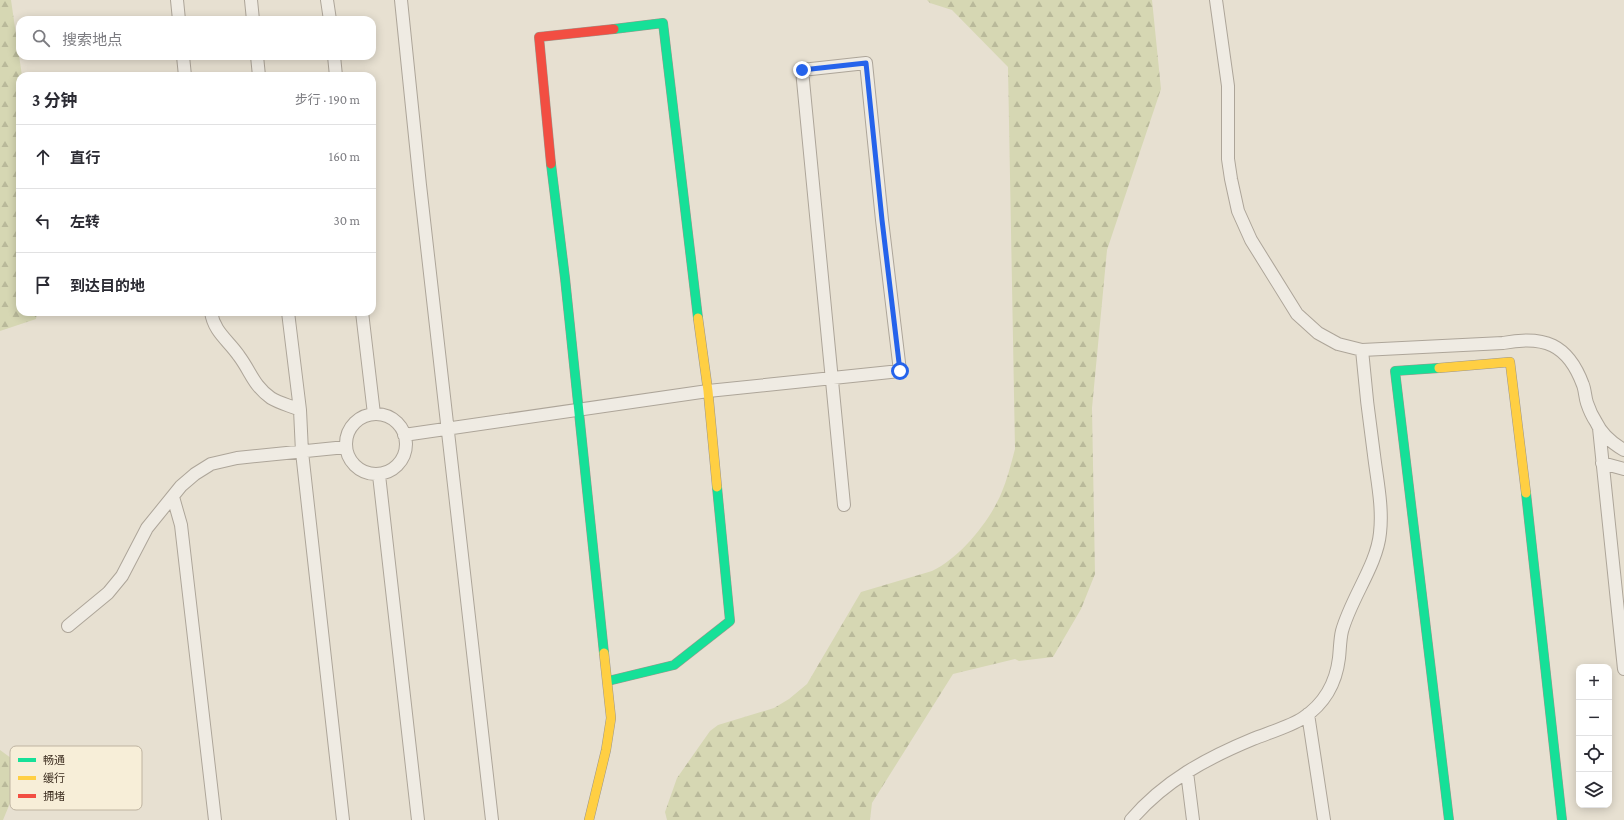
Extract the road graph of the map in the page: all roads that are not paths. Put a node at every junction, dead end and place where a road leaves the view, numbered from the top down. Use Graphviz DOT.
graph roads {
  1 [pos="177,0"];
  2 [pos="251,0"];
  3 [pos="327,0"];
  4 [pos="401,0"];
  5 [pos="1216,0"];
  6 [pos="179,16"];
  7 [pos="253,16"];
  8 [pos="329,16"];
  9 [pos="183,60"];
  10 [pos="257,60"];
  11 [pos="334,60"];
  12 [pos="184,72"];
  13 [pos="259,72"];
  14 [pos="336,72"];
  15 [pos="212,316"];
  16 [pos="288,316"];
  17 [pos="362,316"];
  18 [pos="1362,350"];
  19 [pos="831,378"];
  20 [pos="708,391"];
  21 [pos="579,409"];
  22 [pos="300,410"];
  23 [pos="374,414"];
  24 [pos="1599,427"];
  25 [pos="448,429"];
  26 [pos="404,435"];
  27 [pos="346,447"];
  28 [pos="1624,450"];
  29 [pos="302,452"];
  30 [pos="1602,463"];
  31 [pos="1624,469"];
  32 [pos="379,475"];
  33 [pos="173,497"];
  34 [pos="844,505"];
  35 [pos="68,626"];
  36 [pos="1624,669"];
  37 [pos="608,681"];
  38 [pos="1308,714"];
  39 [pos="1187,772"];
  40 [pos="215,820"];
  41 [pos="343,820"];
  42 [pos="418,820"];
  43 [pos="492,820"];
  44 [pos="589,820"];
  45 [pos="1132,820"];
  46 [pos="1194,820"];
  47 [pos="1324,820"];
  48 [pos="1449,820"];
  49 [pos="1562,820"];
  1 -- 6 [label="street"];
  2 -- 7 [label="street"];
  3 -- 8 [label="street"];
  4 -- 25 [label="street"];
  5 -- 18 [label="street"];
  9 -- 12 [label="street"];
  10 -- 13 [label="street"];
  11 -- 14 [label="street"];
  15 -- 22 [label="street"];
  16 -- 22 [label="street"];
  17 -- 23 [label="street"];
  18 -- 24 [label="street"];
  18 -- 38 [label="street"];
  19 -- 19 [label="street"];
  19 -- 20 [label="street"];
  19 -- 34 [label="street"];
  20 -- 21 [label="street"];
  20 -- 21 [label="street"];
  20 -- 37 [label="street"];
  21 -- 25 [label="street"];
  21 -- 37 [label="street"];
  22 -- 29 [label="street"];
  23 -- 26 [label="street"];
  23 -- 27 [label="street"];
  24 -- 28 [label="street"];
  24 -- 30 [label="street"];
  25 -- 26 [label="street"];
  25 -- 43 [label="street"];
  26 -- 32 [label="street"];
  27 -- 29 [label="street"];
  27 -- 32 [label="street"];
  29 -- 33 [label="street"];
  29 -- 41 [label="street"];
  30 -- 31 [label="street"];
  30 -- 36 [label="street"];
  32 -- 42 [label="street"];
  33 -- 35 [label="street"];
  33 -- 40 [label="street"];
  37 -- 44 [label="street"];
  38 -- 39 [label="street"];
  38 -- 47 [label="street"];
  39 -- 45 [label="street"];
  39 -- 46 [label="street"];
  48 -- 49 [label="street"];
}
